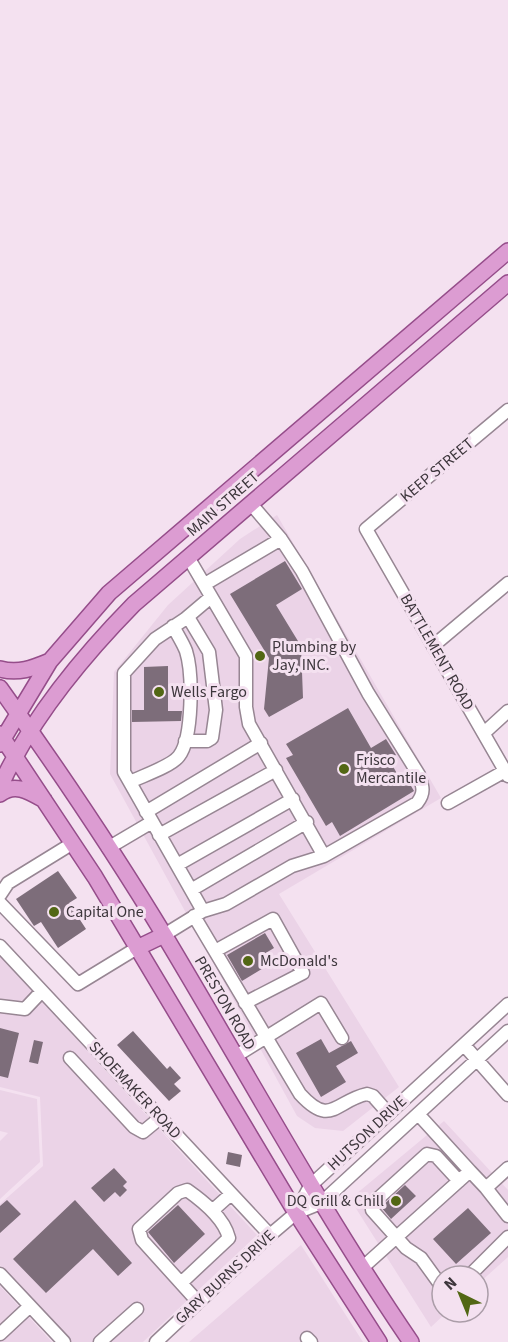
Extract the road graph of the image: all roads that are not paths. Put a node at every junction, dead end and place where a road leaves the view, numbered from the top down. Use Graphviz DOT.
graph roads {
  1 [pos="508,251"];
  2 [pos="508,283"];
  3 [pos="508,410"];
  4 [pos="235,484"];
  5 [pos="250,504"];
  6 [pos="366,529"];
  7 [pos="281,539"];
  8 [pos="188,557"];
  9 [pos="205,584"];
  10 [pos="508,584"];
  11 [pos="211,597"];
  12 [pos="188,616"];
  13 [pos="173,626"];
  14 [pos="433,646"];
  15 [pos="50,661"];
  16 [pos="0,669"];
  17 [pos="0,688"];
  18 [pos="508,711"];
  19 [pos="18,712"];
  20 [pos="32,730"];
  21 [pos="484,734"];
  22 [pos="1,738"];
  23 [pos="185,741"];
  24 [pos="261,743"];
  25 [pos="15,754"];
  26 [pos="276,770"];
  27 [pos="507,774"];
  28 [pos="130,782"];
  29 [pos="0,787"];
  30 [pos="0,794"];
  31 [pos="293,799"];
  32 [pos="46,801"];
  33 [pos="448,803"];
  34 [pos="149,817"];
  35 [pos="307,822"];
  36 [pos="159,835"];
  37 [pos="73,843"];
  38 [pos="108,848"];
  39 [pos="324,856"];
  40 [pos="177,865"];
  41 [pos="191,890"];
  42 [pos="0,895"];
  43 [pos="0,903"];
  44 [pos="199,913"];
  45 [pos="164,935"];
  46 [pos="0,946"];
  47 [pos="137,948"];
  48 [pos="215,951"];
  49 [pos="42,991"];
  50 [pos="245,1003"];
  51 [pos="508,1004"];
  52 [pos="0,1006"];
  53 [pos="508,1031"];
  54 [pos="342,1038"];
  55 [pos="266,1039"];
  56 [pos="464,1045"];
  57 [pos="236,1056"];
  58 [pos="70,1059"];
  59 [pos="477,1060"];
  60 [pos="508,1095"];
  61 [pos="389,1114"];
  62 [pos="418,1114"];
  63 [pos="160,1118"];
  64 [pos="508,1168"];
  65 [pos="470,1171"];
  66 [pos="459,1181"];
  67 [pos="310,1186"];
  68 [pos="486,1188"];
  69 [pos="231,1194"];
  70 [pos="321,1203"];
  71 [pos="212,1211"];
  72 [pos="296,1213"];
  73 [pos="508,1216"];
  74 [pos="270,1235"];
  75 [pos="397,1236"];
  76 [pos="508,1237"];
  77 [pos="481,1264"];
  78 [pos="362,1268"];
  79 [pos="430,1270"];
  80 [pos="0,1274"];
  81 [pos="181,1283"];
  82 [pos="198,1302"];
  83 [pos="30,1306"];
  84 [pos="137,1309"];
  85 [pos="0,1334"];
  86 [pos="64,1342"];
  87 [pos="100,1342"];
  88 [pos="156,1342"];
  89 [pos="379,1342"];
  90 [pos="411,1342"];
  1 -- 4 [label="main road, MAIN STREET"];
  2 -- 5 [label="main road, MAIN STREET"];
  3 -- 6 [label="street, KEEP STREET"];
  4 -- 5 [label="main road"];
  4 -- 15 [label="main road, MAIN STREET"];
  5 -- 7 [label="street"];
  5 -- 8 [label="main road, MAIN STREET"];
  6 -- 14 [label="street, BATTLEMENT ROAD"];
  7 -- 9 [label="street"];
  7 -- 39 [label="street"];
  8 -- 9 [label="street"];
  8 -- 20 [label="main road, MAIN STREET"];
  9 -- 11 [label="street"];
  10 -- 14 [label="street"];
  11 -- 12 [label="street"];
  11 -- 24 [label="street"];
  12 -- 13 [label="street"];
  12 -- 23 [label="street"];
  13 -- 23 [label="street"];
  13 -- 28 [label="street"];
  14 -- 21 [label="street, BATTLEMENT ROAD"];
  15 -- 16 [label="main road"];
  15 -- 19 [label="main road, MAIN STREET"];
  17 -- 19 [label="main road, PRESTON ROAD"];
  18 -- 21 [label="street"];
  19 -- 20 [label="main road, PRESTON ROAD"];
  19 -- 22 [label="main road, MAIN STREET"];
  20 -- 25 [label="main road, MAIN STREET"];
  20 -- 38 [label="main road, PRESTON ROAD"];
  21 -- 27 [label="street, BATTLEMENT ROAD"];
  22 -- 25 [label="main road"];
  23 -- 28 [label="street"];
  24 -- 26 [label="street"];
  24 -- 34 [label="street"];
  25 -- 29 [label="main road, MAIN STREET"];
  25 -- 32 [label="main road"];
  26 -- 31 [label="street"];
  26 -- 36 [label="street"];
  27 -- 33 [label="street"];
  28 -- 34 [label="street"];
  30 -- 32 [label="main road"];
  31 -- 35 [label="street"];
  31 -- 40 [label="street"];
  32 -- 37 [label="main road"];
  34 -- 36 [label="street"];
  34 -- 38 [label="street"];
  35 -- 39 [label="street"];
  35 -- 41 [label="street"];
  36 -- 40 [label="street"];
  37 -- 42 [label="street"];
  37 -- 47 [label="main road"];
  38 -- 45 [label="main road, PRESTON ROAD"];
  39 -- 44 [label="street"];
  40 -- 41 [label="street"];
  41 -- 44 [label="street"];
  43 -- 47 [label="street"];
  44 -- 45 [label="street"];
  44 -- 48 [label="street"];
  45 -- 47 [label="main road"];
  45 -- 57 [label="main road, PRESTON ROAD"];
  46 -- 49 [label="street, SHOEMAKER ROAD"];
  47 -- 72 [label="main road"];
  48 -- 50 [label="street"];
  48 -- 50 [label="street"];
  49 -- 52 [label="street"];
  49 -- 63 [label="street, SHOEMAKER ROAD"];
  50 -- 55 [label="street"];
  51 -- 56 [label="street, HUTSON DRIVE"];
  53 -- 59 [label="street, HUTSON DRIVE"];
  54 -- 55 [label="street"];
  55 -- 57 [label="street"];
  55 -- 61 [label="street"];
  56 -- 59 [label="street"];
  56 -- 61 [label="street, HUTSON DRIVE"];
  57 -- 67 [label="main road, PRESTON ROAD"];
  58 -- 63 [label="street"];
  59 -- 60 [label="street"];
  59 -- 62 [label="street, HUTSON DRIVE"];
  61 -- 67 [label="street, HUTSON DRIVE"];
  62 -- 65 [label="street"];
  62 -- 70 [label="street, HUTSON DRIVE"];
  63 -- 69 [label="street, SHOEMAKER ROAD"];
  64 -- 68 [label="street"];
  65 -- 66 [label="street"];
  65 -- 68 [label="street"];
  66 -- 75 [label="street"];
  66 -- 75 [label="street"];
  67 -- 70 [label="main road, PRESTON ROAD"];
  67 -- 72 [label="street, HUTSON DRIVE"];
  68 -- 73 [label="street"];
  69 -- 71 [label="street"];
  69 -- 74 [label="street, SHOEMAKER ROAD"];
  70 -- 72 [label="street, HUTSON DRIVE"];
  70 -- 78 [label="main road, PRESTON ROAD"];
  71 -- 81 [label="street"];
  71 -- 81 [label="street"];
  72 -- 74 [label="street, GARY BURNS DRIVE"];
  72 -- 89 [label="main road"];
  74 -- 82 [label="street, GARY BURNS DRIVE"];
  75 -- 78 [label="street"];
  75 -- 79 [label="street"];
  76 -- 77 [label="street"];
  78 -- 90 [label="main road, PRESTON ROAD"];
  80 -- 83 [label="street"];
  81 -- 82 [label="street"];
  82 -- 88 [label="street, GARY BURNS DRIVE"];
  83 -- 85 [label="street"];
  83 -- 86 [label="street"];
  84 -- 87 [label="street"];
}
